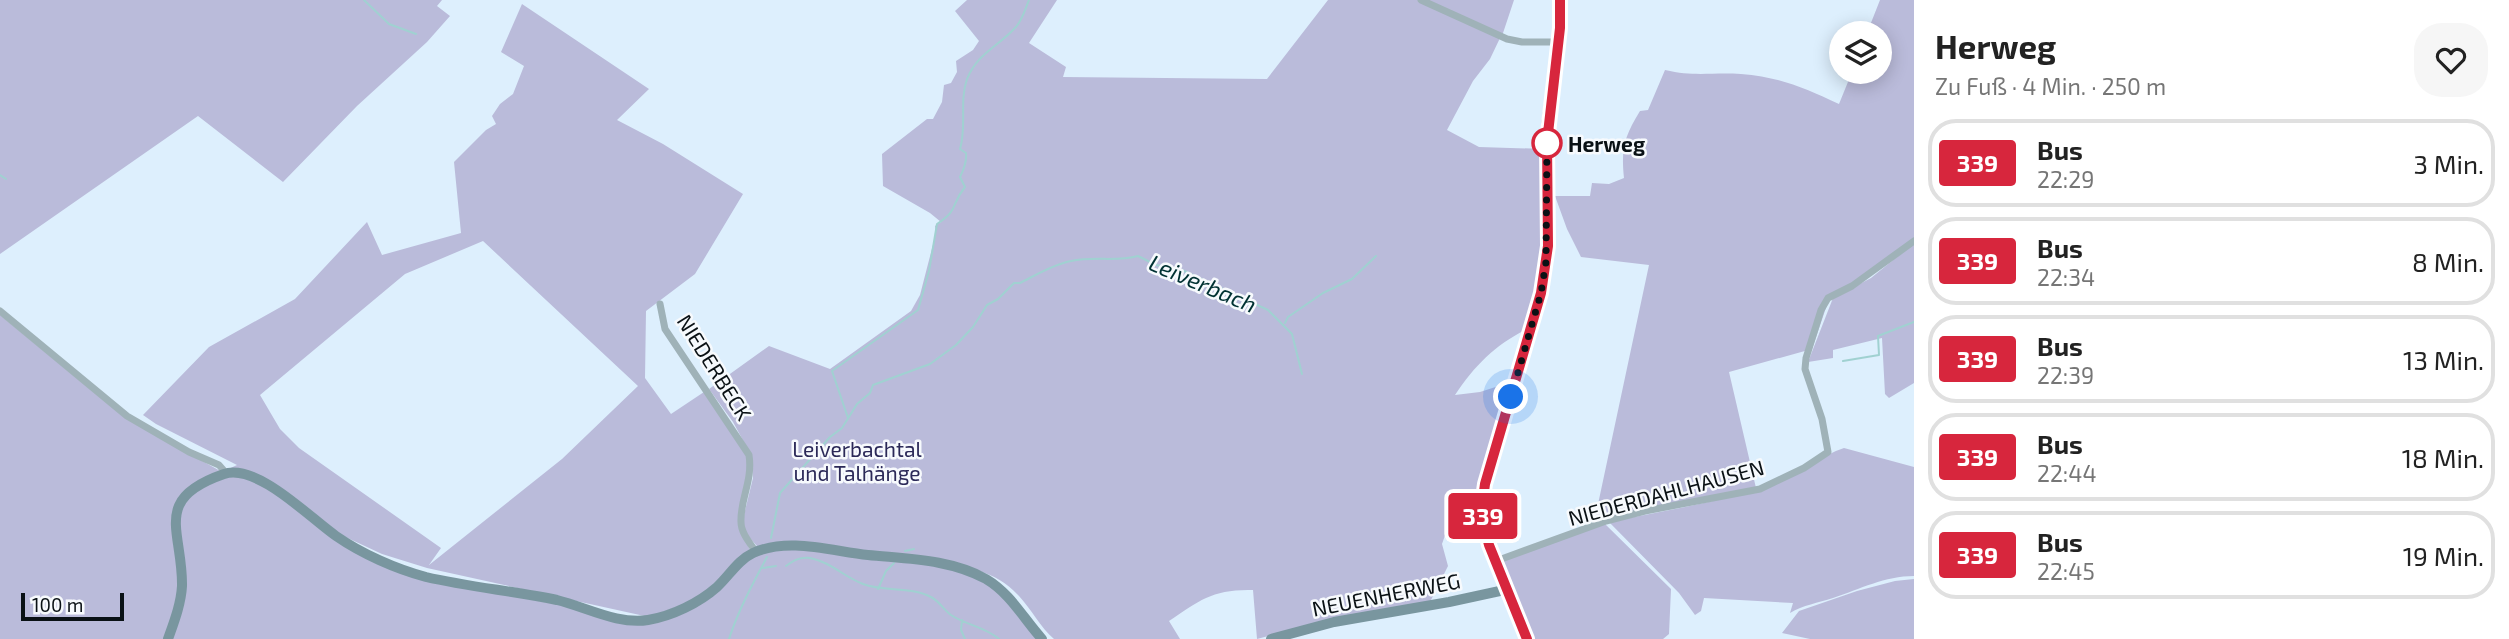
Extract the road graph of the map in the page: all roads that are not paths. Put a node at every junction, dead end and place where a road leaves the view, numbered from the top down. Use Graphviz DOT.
graph roads {
  1 [pos="1421,0"];
  2 [pos="1560,0"];
  3 [pos="1559,42"];
  4 [pos="1914,242"];
  5 [pos="660,304"];
  6 [pos="0,312"];
  7 [pos="226,473"];
  8 [pos="756,552"];
  9 [pos="1496,561"];
  10 [pos="1508,589"];
  11 [pos="167,639"];
  12 [pos="1042,639"];
  13 [pos="1271,639"];
  14 [pos="1527,639"];
  1 -- 3 [label="street"];
  2 -- 3 [label="main road"];
  3 -- 9 [label="main road"];
  4 -- 9 [label="street, NIEDERDAHLHAUSEN"];
  5 -- 8 [label="street, NIEDERBECK"];
  6 -- 7 [label="street"];
  7 -- 8 [label="street"];
  7 -- 11 [label="street"];
  8 -- 12 [label="street"];
  9 -- 10 [label="main road"];
  10 -- 13 [label="street, NEUENHERWEG"];
  10 -- 14 [label="main road"];
}
